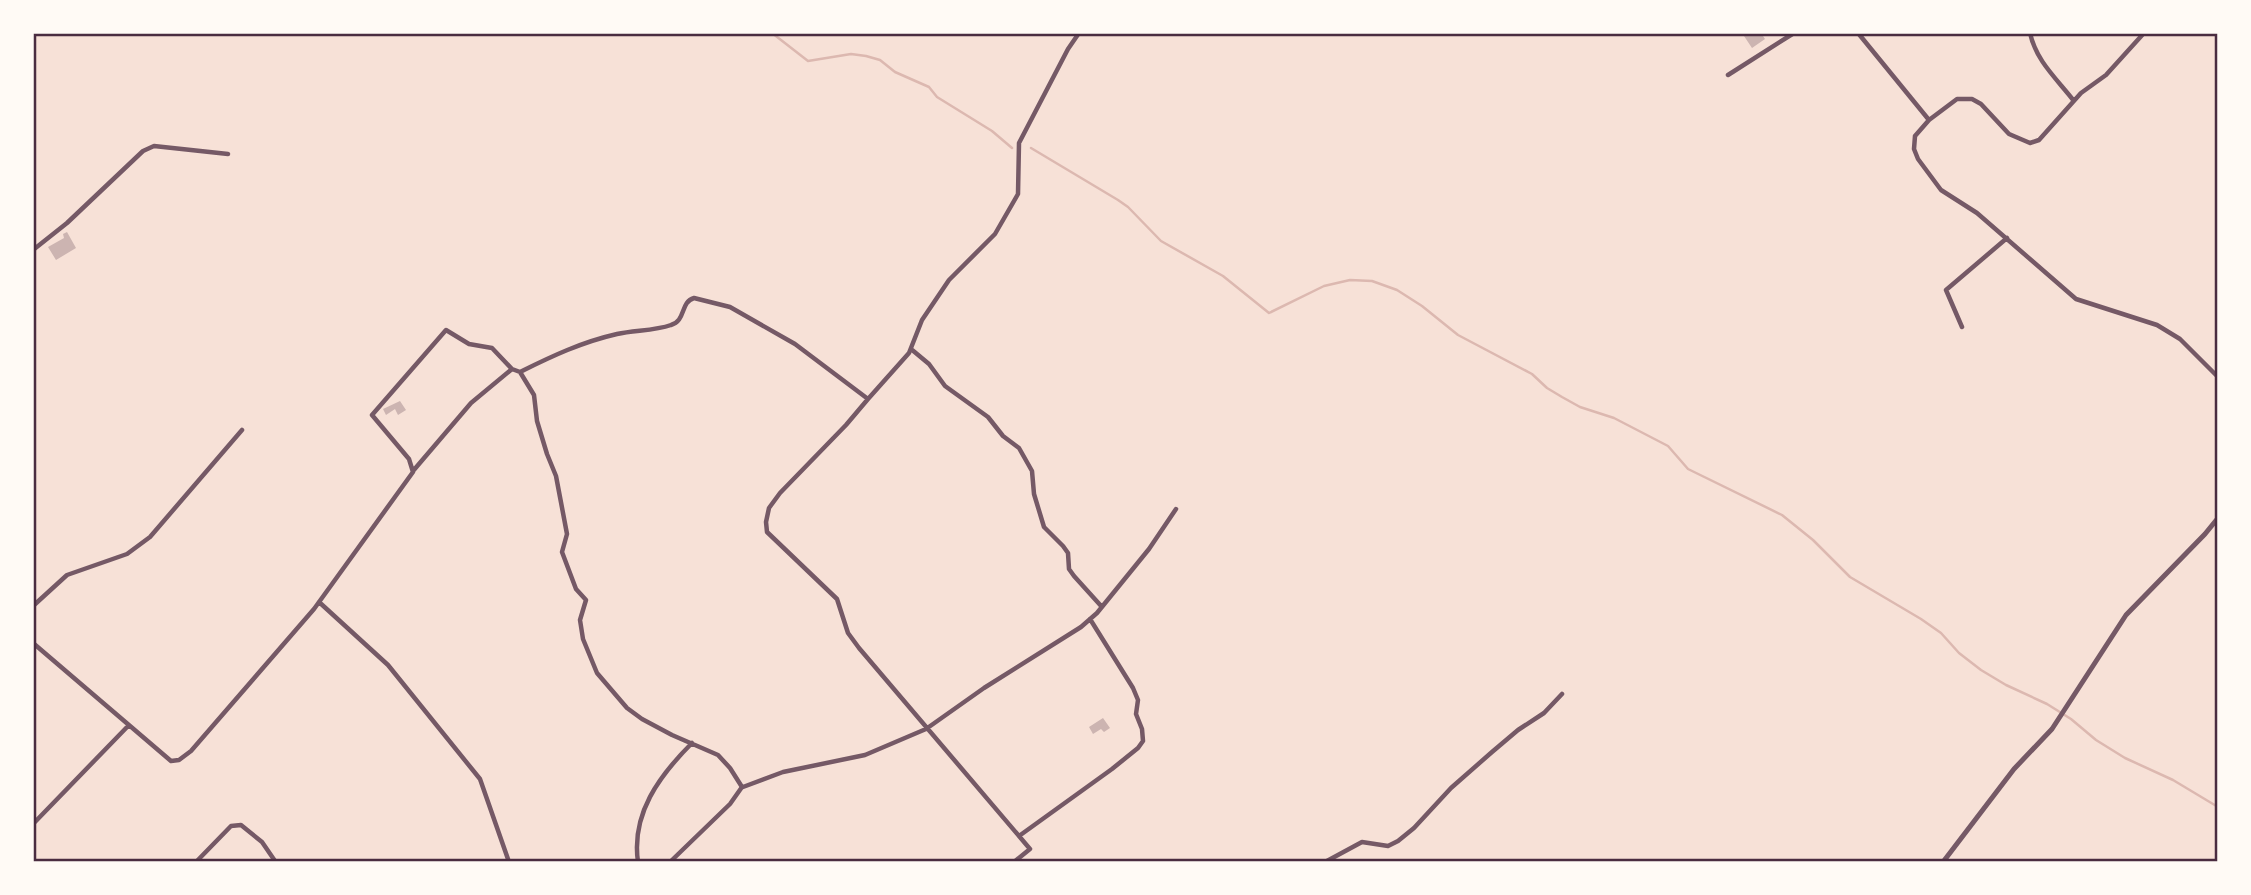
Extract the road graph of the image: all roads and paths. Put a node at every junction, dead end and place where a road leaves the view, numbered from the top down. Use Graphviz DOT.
graph roads {
  1 [pos="1079,33"];
  2 [pos="1794,33"];
  3 [pos="1858,33"];
  4 [pos="2030,33"];
  5 [pos="2144,33"];
  6 [pos="1728,75"];
  7 [pos="2074,101"];
  8 [pos="1929,120"];
  9 [pos="228,154"];
  10 [pos="2007,238"];
  11 [pos="33,250"];
  12 [pos="1962,327"];
  13 [pos="911,349"];
  14 [pos="512,369"];
  15 [pos="520,372"];
  16 [pos="2218,377"];
  17 [pos="868,399"];
  18 [pos="242,430"];
  19 [pos="413,472"];
  20 [pos="1176,509"];
  21 [pos="2218,518"];
  22 [pos="319,602"];
  23 [pos="33,606"];
  24 [pos="1102,607"];
  25 [pos="1090,619"];
  26 [pos="33,643"];
  27 [pos="1562,694"];
  28 [pos="129,725"];
  29 [pos="926,729"];
  30 [pos="692,744"];
  31 [pos="742,788"];
  32 [pos="33,824"];
  33 [pos="1019,836"];
  34 [pos="196,862"];
  35 [pos="283,862"];
  36 [pos="509,862"];
  37 [pos="638,862"];
  38 [pos="670,862"];
  39 [pos="1014,862"];
  40 [pos="1325,862"];
  41 [pos="1942,862"];
  1 -- 13 [label="street"];
  2 -- 6 [label="street"];
  3 -- 8 [label="street"];
  4 -- 7 [label="street"];
  5 -- 7 [label="street"];
  7 -- 8 [label="street"];
  8 -- 10 [label="street"];
  9 -- 11 [label="street"];
  10 -- 12 [label="street"];
  10 -- 16 [label="street"];
  13 -- 17 [label="street"];
  13 -- 24 [label="street"];
  14 -- 15 [label="street"];
  14 -- 19 [label="street"];
  14 -- 19 [label="street"];
  15 -- 17 [label="street"];
  15 -- 30 [label="street"];
  17 -- 29 [label="street"];
  18 -- 23 [label="street"];
  19 -- 22 [label="street"];
  20 -- 24 [label="street"];
  21 -- 41 [label="street"];
  22 -- 28 [label="street"];
  22 -- 36 [label="street"];
  24 -- 25 [label="street"];
  25 -- 29 [label="street"];
  25 -- 33 [label="street"];
  26 -- 28 [label="street"];
  27 -- 40 [label="street"];
  28 -- 32 [label="street"];
  29 -- 31 [label="street"];
  29 -- 33 [label="street"];
  30 -- 31 [label="street"];
  30 -- 37 [label="street"];
  31 -- 38 [label="street"];
  33 -- 39 [label="street"];
  34 -- 35 [label="street"];
}
